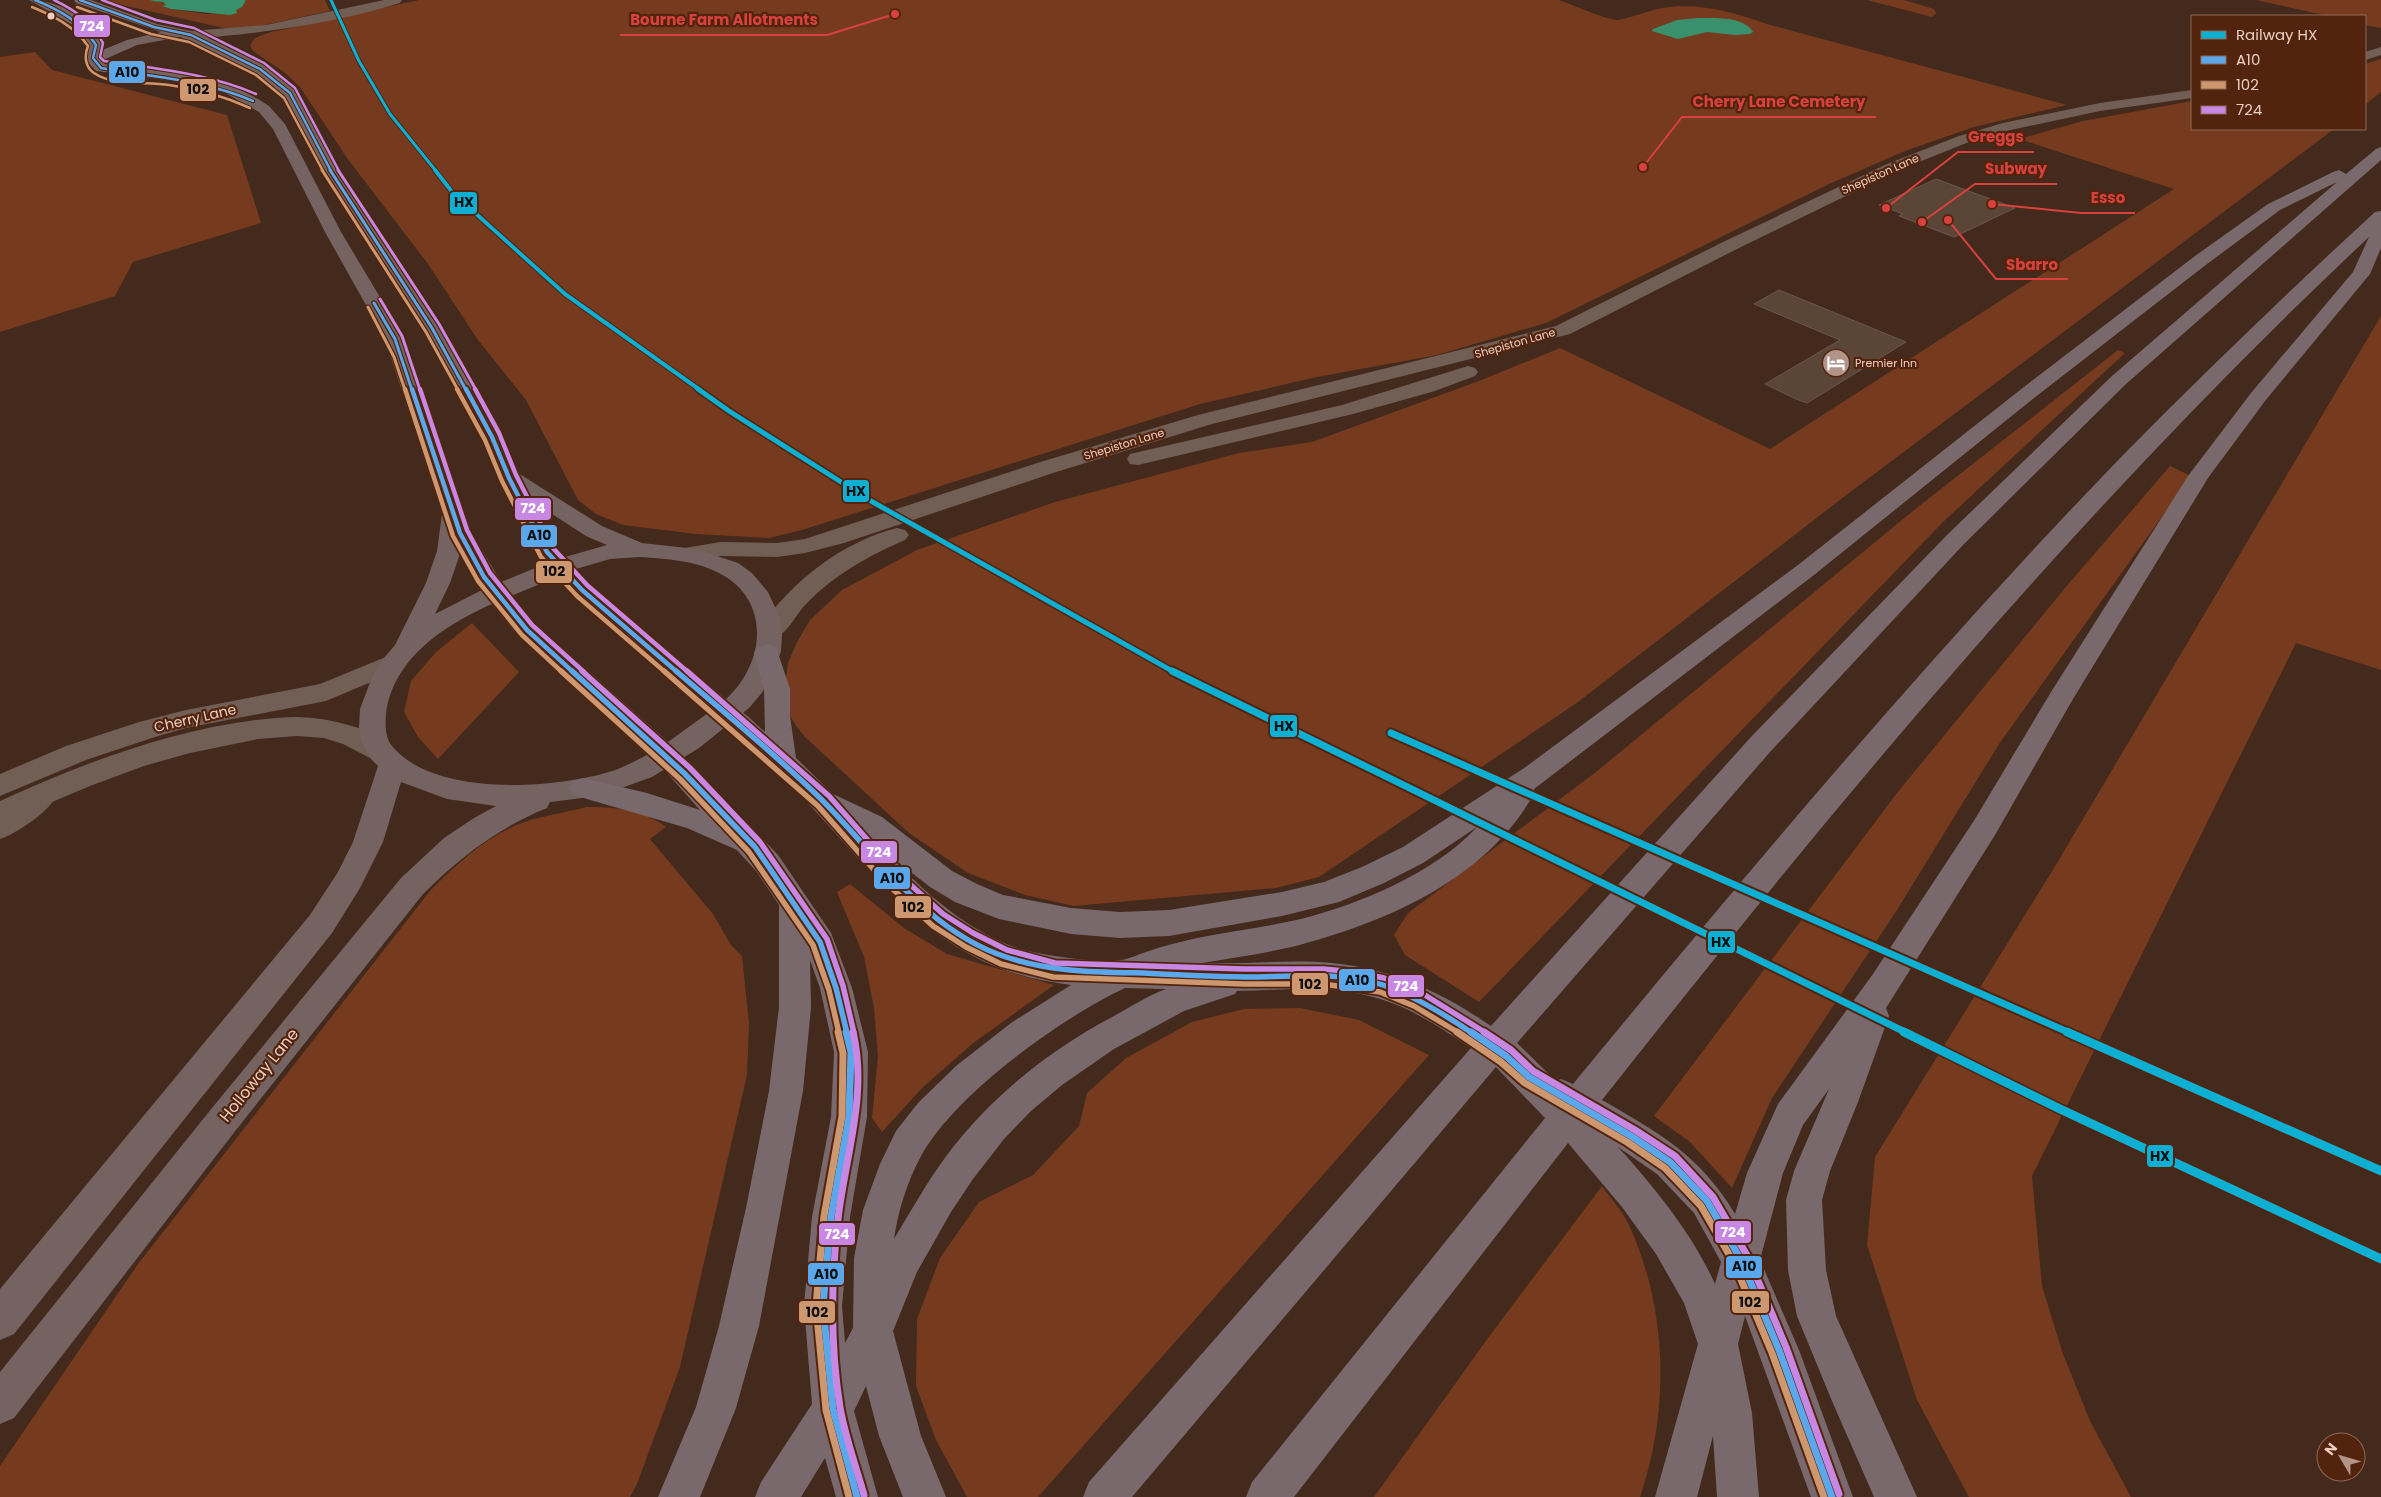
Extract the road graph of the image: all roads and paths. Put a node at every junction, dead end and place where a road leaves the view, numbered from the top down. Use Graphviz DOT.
graph roads {
  1 [pos="35,0"];
  2 [pos="80,0"];
  3 [pos="412,0"];
  4 [pos="388,2"];
  5 [pos="266,29"];
  6 [pos="191,34"];
  7 [pos="220,48"];
  8 [pos="2381,51"];
  9 [pos="2366,56"];
  10 [pos="93,60"];
  11 [pos="134,72"];
  12 [pos="2191,94"];
  13 [pos="2378,155"];
  14 [pos="2381,216"];
  15 [pos="2381,228"];
  16 [pos="1563,330"];
  17 [pos="509,478"];
  18 [pos="452,511"];
  19 [pos="640,550"];
  20 [pos="686,554"];
  21 [pos="560,567"];
  22 [pos="496,593"];
  23 [pos="769,642"];
  24 [pos="398,657"];
  25 [pos="726,713"];
  26 [pos="666,756"];
  27 [pos="387,757"];
  28 [pos="783,763"];
  29 [pos="1536,773"];
  30 [pos="0,786"];
  31 [pos="57,786"];
  32 [pos="570,790"];
  33 [pos="824,801"];
  34 [pos="0,813"];
  35 [pos="0,828"];
  36 [pos="755,847"];
  37 [pos="794,902"];
  38 [pos="1122,974"];
  39 [pos="1244,977"];
  40 [pos="1884,984"];
  41 [pos="1529,1077"];
  42 [pos="171,1111"];
  43 [pos="1742,1260"];
  44 [pos="0,1291"];
  45 [pos="0,1320"];
  46 [pos="873,1331"];
  47 [pos="1718,1342"];
  48 [pos="0,1404"];
  49 [pos="834,1409"];
  50 [pos="679,1497"];
  51 [pos="776,1497"];
  52 [pos="858,1497"];
  53 [pos="925,1497"];
  54 [pos="1104,1497"];
  55 [pos="1267,1497"];
  56 [pos="1676,1497"];
  57 [pos="1738,1497"];
  58 [pos="1832,1497"];
  59 [pos="1896,1497"];
  1 -- 10 [label="main road"];
  2 -- 6 [label="main road"];
  3 -- 4 [label="street"];
  4 -- 5 [label="street"];
  5 -- 6 [label="street"];
  5 -- 7 [label="street"];
  6 -- 7 [label="main road"];
  6 -- 10 [label="main road"];
  7 -- 11 [label="main road"];
  7 -- 17 [label="main road"];
  8 -- 9 [label="street"];
  10 -- 11 [label="main road"];
  11 -- 18 [label="main road"];
  12 -- 16 [label="street, Shepiston Lane"];
  13 -- 29 [label="highway"];
  13 -- 54 [label="highway"];
  14 -- 55 [label="highway"];
  15 -- 40 [label="highway"];
  16 -- 20 [label="street, Shepiston Lane"];
  16 -- 23 [label="street, Shepiston Lane"];
  17 -- 19 [label="main road"];
  17 -- 21 [label="main road"];
  18 -- 22 [label="main road"];
  18 -- 24 [label="main road"];
  19 -- 20 [label="main road"];
  19 -- 21 [label="main road"];
  20 -- 23 [label="main road"];
  21 -- 22 [label="main road"];
  21 -- 25 [label="main road"];
  22 -- 24 [label="main road"];
  22 -- 26 [label="main road"];
  23 -- 25 [label="main road"];
  23 -- 28 [label="highway"];
  24 -- 27 [label="main road"];
  24 -- 30 [label="street, Cherry Lane"];
  25 -- 26 [label="main road"];
  25 -- 28 [label="highway"];
  26 -- 32 [label="main road"];
  26 -- 36 [label="highway"];
  27 -- 31 [label="street, Cherry Lane"];
  27 -- 32 [label="main road"];
  27 -- 42 [label="main road"];
  28 -- 33 [label="highway"];
  29 -- 33 [label="highway"];
  29 -- 38 [label="highway"];
  31 -- 34 [label="street, Cherry Lane"];
  31 -- 35 [label="street"];
  32 -- 36 [label="highway"];
  32 -- 48 [label="main road, Holloway Lane"];
  33 -- 38 [label="highway"];
  36 -- 37 [label="highway"];
  37 -- 49 [label="highway"];
  37 -- 50 [label="highway"];
  38 -- 39 [label="highway"];
  38 -- 46 [label="highway"];
  39 -- 41 [label="highway"];
  39 -- 46 [label="highway"];
  40 -- 43 [label="highway"];
  40 -- 59 [label="highway"];
  41 -- 43 [label="highway"];
  41 -- 47 [label="highway"];
  42 -- 44 [label="street"];
  42 -- 45 [label="main road"];
  43 -- 47 [label="highway"];
  43 -- 58 [label="highway"];
  46 -- 49 [label="highway"];
  46 -- 53 [label="highway"];
  47 -- 56 [label="highway"];
  47 -- 57 [label="highway"];
  49 -- 51 [label="highway"];
  49 -- 52 [label="highway"];
}
